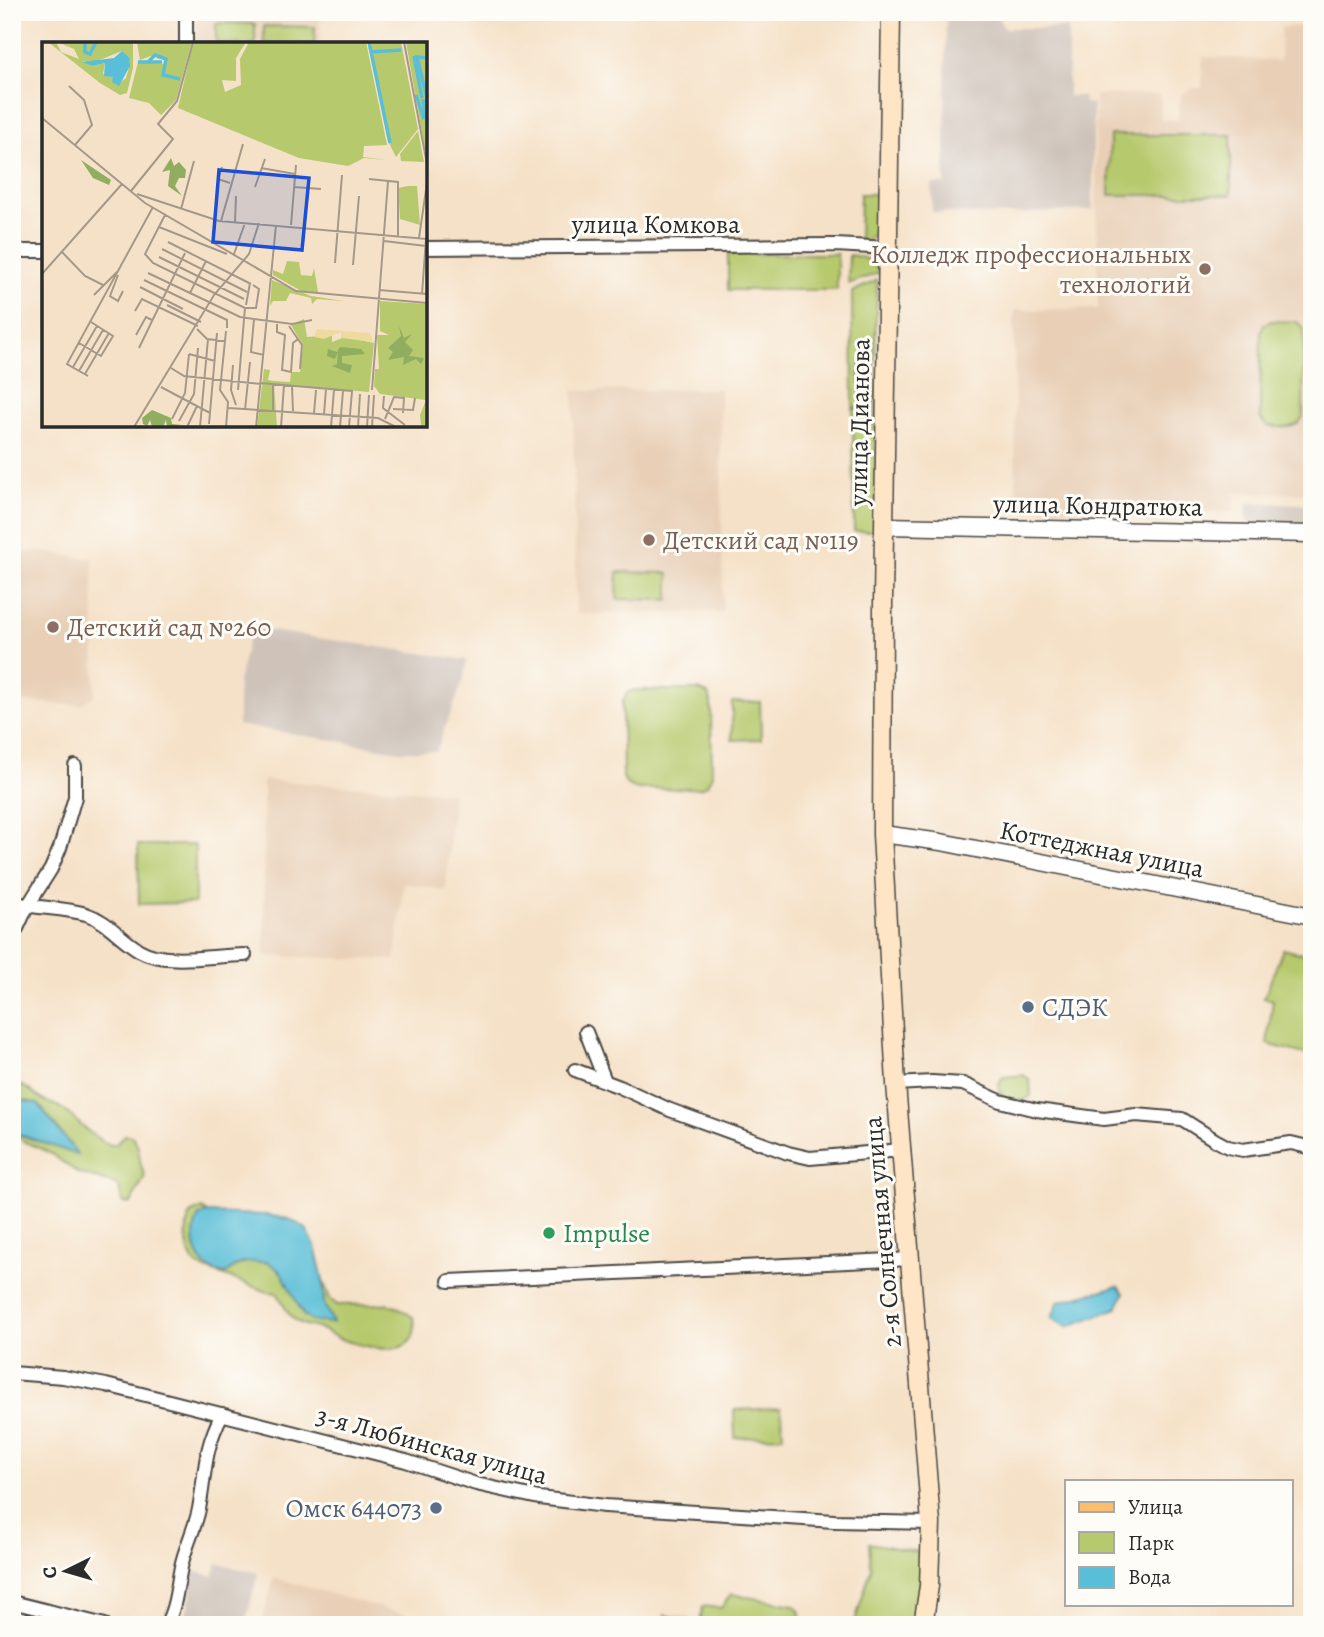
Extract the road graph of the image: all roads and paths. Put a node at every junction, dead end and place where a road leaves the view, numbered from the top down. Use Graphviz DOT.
graph roads {
  1 [pos="186,12"];
  2 [pos="891,12"];
  3 [pos="186,42"];
  4 [pos="427,248"];
  5 [pos="888,248"];
  6 [pos="12,251"];
  7 [pos="42,251"];
  8 [pos="884,526"];
  9 [pos="1312,534"];
  10 [pos="75,766"];
  11 [pos="882,834"];
  12 [pos="12,902"];
  13 [pos="27,907"];
  14 [pos="1312,916"];
  15 [pos="12,939"];
  16 [pos="245,955"];
  17 [pos="586,1032"];
  18 [pos="575,1070"];
  19 [pos="606,1081"];
  20 [pos="896,1084"];
  21 [pos="1312,1148"];
  22 [pos="901,1150"];
  23 [pos="911,1259"];
  24 [pos="449,1281"];
  25 [pos="12,1373"];
  26 [pos="222,1414"];
  27 [pos="931,1522"];
  28 [pos="12,1602"];
  29 [pos="105,1625"];
  30 [pos="166,1625"];
  31 [pos="923,1625"];
  1 -- 3 [label="street"];
  2 -- 5 [label="main road, улица Дианова"];
  4 -- 5 [label="street, улица Комкова"];
  5 -- 8 [label="main road, улица Дианова"];
  6 -- 7 [label="street"];
  8 -- 9 [label="street, улица Кондратюка"];
  8 -- 11 [label="main road, улица Дианова"];
  10 -- 13 [label="street"];
  11 -- 14 [label="street, Коттеджная улица"];
  11 -- 20 [label="main road, 2-я Солнечная улица"];
  12 -- 13 [label="street"];
  13 -- 15 [label="street"];
  13 -- 16 [label="street"];
  17 -- 19 [label="street"];
  18 -- 19 [label="street"];
  19 -- 22 [label="street"];
  20 -- 21 [label="street"];
  20 -- 22 [label="main road, 2-я Солнечная улица"];
  22 -- 23 [label="main road, 2-я Солнечная улица"];
  23 -- 24 [label="street"];
  23 -- 27 [label="main road, 2-я Солнечная улица"];
  25 -- 26 [label="street, 3-я Любинская улица"];
  26 -- 27 [label="street, 3-я Любинская улица"];
  26 -- 30 [label="street"];
  27 -- 31 [label="main road, 2-я Солнечная улица"];
  28 -- 29 [label="street"];
}
